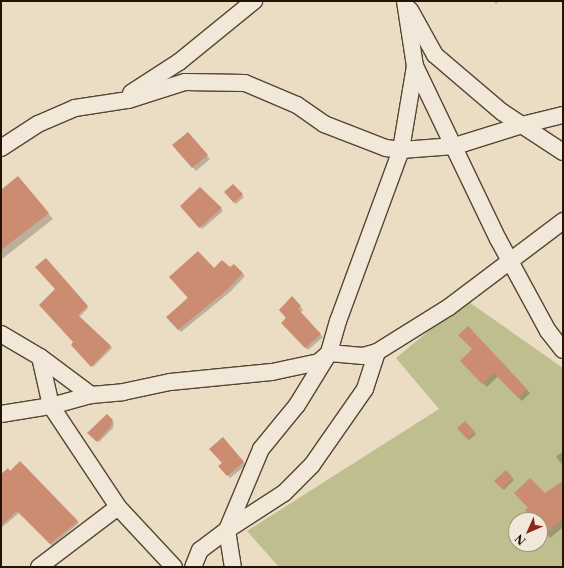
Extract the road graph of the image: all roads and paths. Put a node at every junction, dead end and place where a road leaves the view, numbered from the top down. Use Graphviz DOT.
graph roads {
  1 [pos="254,1"];
  2 [pos="405,1"];
  3 [pos="415,66"];
  4 [pos="109,102"];
  5 [pos="563,115"];
  6 [pos="522,125"];
  7 [pos="455,146"];
  8 [pos="1,148"];
  9 [pos="401,150"];
  10 [pos="563,152"];
  11 [pos="563,220"];
  12 [pos="510,261"];
  13 [pos="1,334"];
  14 [pos="563,350"];
  15 [pos="377,352"];
  16 [pos="329,353"];
  17 [pos="40,357"];
  18 [pos="91,395"];
  19 [pos="51,406"];
  20 [pos="1,414"];
  21 [pos="118,507"];
  22 [pos="227,530"];
  23 [pos="40,567"];
  24 [pos="174,567"];
  25 [pos="193,567"];
  26 [pos="232,567"];
  1 -- 4 [label="street"];
  2 -- 3 [label="street"];
  2 -- 6 [label="street"];
  3 -- 7 [label="street"];
  3 -- 9 [label="street"];
  4 -- 8 [label="street"];
  4 -- 9 [label="street"];
  5 -- 6 [label="street"];
  6 -- 7 [label="street"];
  6 -- 10 [label="street"];
  7 -- 9 [label="street"];
  7 -- 12 [label="street"];
  9 -- 16 [label="street"];
  11 -- 12 [label="street"];
  12 -- 14 [label="street"];
  12 -- 15 [label="street"];
  13 -- 17 [label="street"];
  15 -- 16 [label="street"];
  15 -- 22 [label="street"];
  16 -- 18 [label="street"];
  16 -- 22 [label="street"];
  17 -- 18 [label="street"];
  17 -- 19 [label="street"];
  18 -- 19 [label="street"];
  19 -- 20 [label="street"];
  19 -- 21 [label="street"];
  21 -- 23 [label="street"];
  21 -- 24 [label="street"];
  22 -- 25 [label="street"];
  22 -- 26 [label="street"];
}
